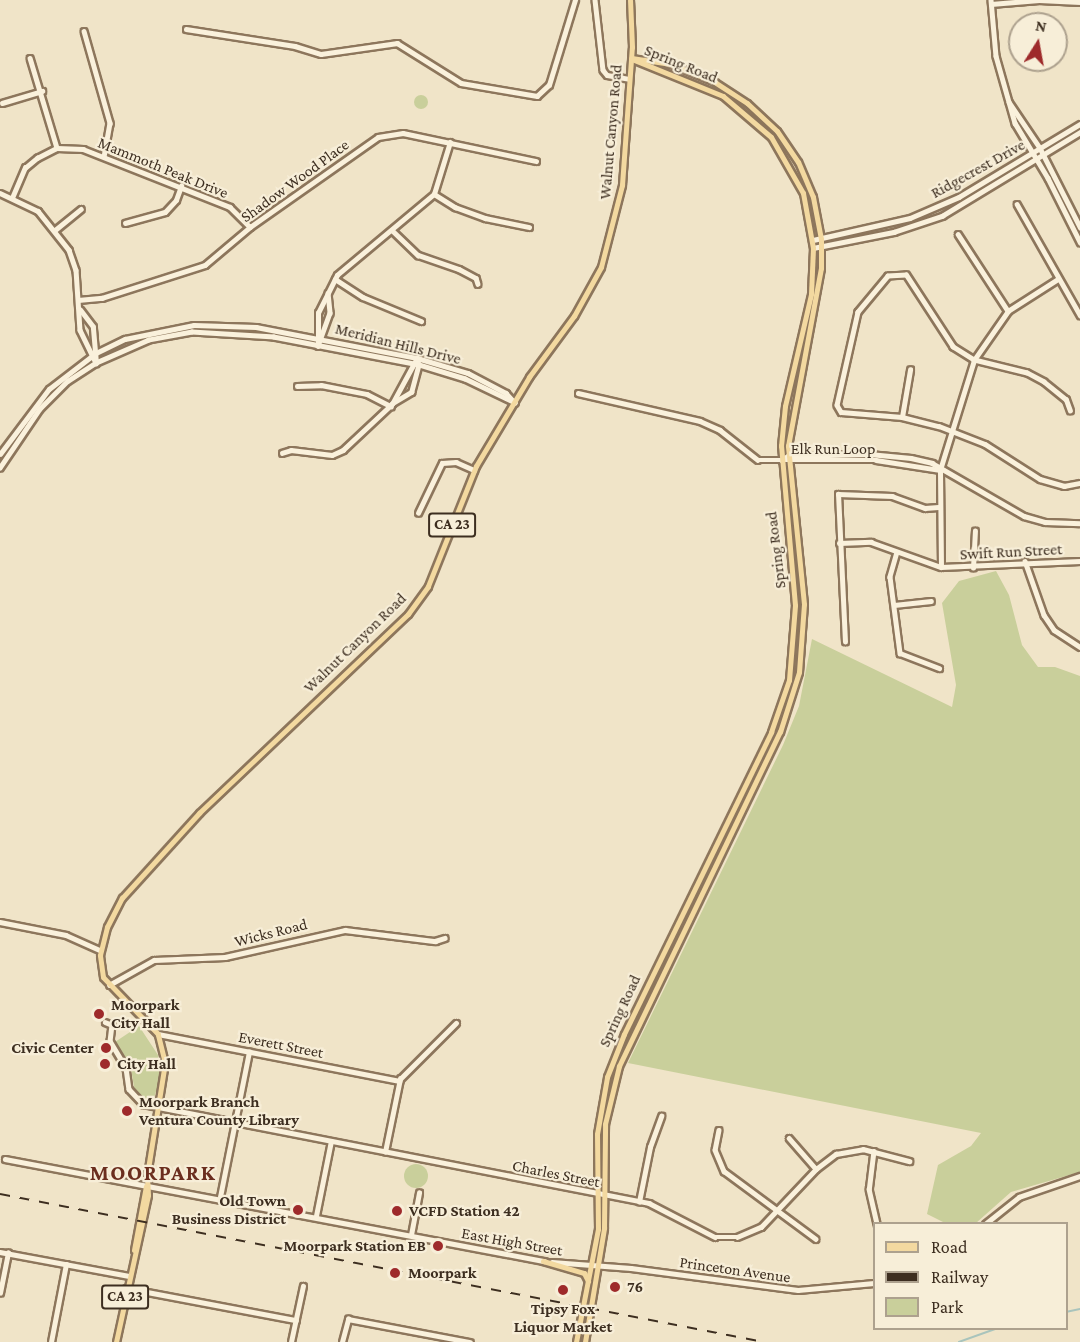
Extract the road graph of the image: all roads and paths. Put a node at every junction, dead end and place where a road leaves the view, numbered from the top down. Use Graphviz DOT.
graph roads {
  1 [pos="575,0"];
  2 [pos="595,0"];
  3 [pos="630,0"];
  4 [pos="991,2"];
  5 [pos="1080,2"];
  6 [pos="186,29"];
  7 [pos="84,31"];
  8 [pos="30,58"];
  9 [pos="631,58"];
  10 [pos="629,79"];
  11 [pos="42,91"];
  12 [pos="1009,102"];
  13 [pos="2,103"];
  14 [pos="1080,124"];
  15 [pos="1080,132"];
  16 [pos="450,142"];
  17 [pos="57,148"];
  18 [pos="1040,148"];
  19 [pos="1032,153"];
  20 [pos="1044,155"];
  21 [pos="104,156"];
  22 [pos="1036,160"];
  23 [pos="536,161"];
  24 [pos="181,186"];
  25 [pos="0,193"];
  26 [pos="435,194"];
  27 [pos="12,198"];
  28 [pos="1017,204"];
  29 [pos="81,209"];
  30 [pos="125,223"];
  31 [pos="250,227"];
  32 [pos="529,227"];
  33 [pos="1080,227"];
  34 [pos="55,230"];
  35 [pos="393,231"];
  36 [pos="958,234"];
  37 [pos="820,239"];
  38 [pos="813,240"];
  39 [pos="1080,242"];
  40 [pos="821,247"];
  41 [pos="813,248"];
  42 [pos="335,279"];
  43 [pos="1058,279"];
  44 [pos="478,284"];
  45 [pos="328,293"];
  46 [pos="78,300"];
  47 [pos="320,309"];
  48 [pos="80,310"];
  49 [pos="330,310"];
  50 [pos="1008,311"];
  51 [pos="1080,315"];
  52 [pos="89,320"];
  53 [pos="421,321"];
  54 [pos="80,323"];
  55 [pos="321,338"];
  56 [pos="318,346"];
  57 [pos="96,353"];
  58 [pos="91,357"];
  59 [pos="417,358"];
  60 [pos="974,360"];
  61 [pos="96,363"];
  62 [pos="411,364"];
  63 [pos="419,365"];
  64 [pos="910,370"];
  65 [pos="297,386"];
  66 [pos="399,388"];
  67 [pos="578,393"];
  68 [pos="409,395"];
  69 [pos="515,403"];
  70 [pos="391,405"];
  71 [pos="1070,411"];
  72 [pos="902,417"];
  73 [pos="20,424"];
  74 [pos="26,429"];
  75 [pos="954,432"];
  76 [pos="282,453"];
  77 [pos="0,454"];
  78 [pos="788,459"];
  79 [pos="781,460"];
  80 [pos="0,468"];
  81 [pos="474,470"];
  82 [pos="940,470"];
  83 [pos="1080,483"];
  84 [pos="938,507"];
  85 [pos="418,513"];
  86 [pos="1080,523"];
  87 [pos="975,531"];
  88 [pos="839,543"];
  89 [pos="897,552"];
  90 [pos="1025,561"];
  91 [pos="1080,561"];
  92 [pos="941,567"];
  93 [pos="973,568"];
  94 [pos="931,601"];
  95 [pos="894,605"];
  96 [pos="845,642"];
  97 [pos="1080,647"];
  98 [pos="939,668"];
  99 [pos="0,922"];
  100 [pos="445,938"];
  101 [pos="100,950"];
  102 [pos="108,985"];
  103 [pos="105,1022"];
  104 [pos="456,1023"];
  105 [pos="158,1034"];
  106 [pos="249,1052"];
  107 [pos="399,1081"];
  108 [pos="160,1107"];
  109 [pos="661,1116"];
  110 [pos="234,1123"];
  111 [pos="719,1130"];
  112 [pos="789,1138"];
  113 [pos="331,1142"];
  114 [pos="874,1151"];
  115 [pos="385,1152"];
  116 [pos="5,1159"];
  117 [pos="909,1161"];
  118 [pos="816,1169"];
  119 [pos="1080,1176"];
  120 [pos="147,1185"];
  121 [pos="419,1193"];
  122 [pos="597,1194"];
  123 [pos="604,1195"];
  124 [pos="220,1197"];
  125 [pos="639,1202"];
  126 [pos="778,1211"];
  127 [pos="316,1216"];
  128 [pos="877,1222"];
  129 [pos="988,1222"];
  130 [pos="411,1235"];
  131 [pos="816,1239"];
  132 [pos="0,1252"];
  133 [pos="8,1253"];
  134 [pos="543,1261"];
  135 [pos="66,1264"];
  136 [pos="595,1265"];
  137 [pos="129,1276"];
  138 [pos="873,1283"];
  139 [pos="587,1285"];
  140 [pos="303,1286"];
  141 [pos="126,1288"];
  142 [pos="0,1293"];
  143 [pos="296,1320"];
  144 [pos="51,1342"];
  145 [pos="116,1342"];
  146 [pos="291,1342"];
  147 [pos="342,1342"];
  148 [pos="470,1342"];
  149 [pos="576,1342"];
  150 [pos="585,1342"];
  1 -- 6 [label="street"];
  2 -- 10 [label="street"];
  3 -- 9 [label="main road, Walnut Canyon Road / CA 23"];
  4 -- 5 [label="street"];
  4 -- 12 [label="street"];
  7 -- 21 [label="street"];
  8 -- 11 [label="street"];
  9 -- 10 [label="main road, Walnut Canyon Road / CA 23"];
  9 -- 37 [label="main road, Spring Road"];
  9 -- 38 [label="main road, Spring Road"];
  10 -- 69 [label="main road, Walnut Canyon Road / CA 23"];
  11 -- 13 [label="street"];
  11 -- 17 [label="street"];
  12 -- 18 [label="street"];
  12 -- 19 [label="street"];
  14 -- 18 [label="street, Ridgecrest Drive"];
  15 -- 20 [label="street, Ridgecrest Drive"];
  16 -- 23 [label="street, Shadow Wood Place"];
  16 -- 26 [label="street"];
  16 -- 31 [label="street, Shadow Wood Place"];
  17 -- 21 [label="street, Mammoth Peak Drive"];
  17 -- 27 [label="street"];
  18 -- 19 [label="street, Ridgecrest Drive"];
  18 -- 20 [label="street"];
  19 -- 22 [label="street"];
  19 -- 37 [label="street, Ridgecrest Drive"];
  20 -- 22 [label="street, Ridgecrest Drive"];
  20 -- 33 [label="street"];
  21 -- 24 [label="street, Mammoth Peak Drive"];
  22 -- 39 [label="street"];
  22 -- 40 [label="street, Ridgecrest Drive"];
  24 -- 30 [label="street"];
  24 -- 31 [label="street, Mammoth Peak Drive"];
  25 -- 27 [label="street"];
  26 -- 32 [label="street"];
  26 -- 35 [label="street"];
  27 -- 34 [label="street"];
  28 -- 43 [label="street"];
  29 -- 34 [label="street"];
  31 -- 46 [label="street, Shadow Wood Place"];
  34 -- 46 [label="street"];
  35 -- 42 [label="street"];
  35 -- 44 [label="street"];
  36 -- 50 [label="street"];
  37 -- 38 [label="street, Ridgecrest Drive"];
  37 -- 40 [label="main road, Spring Road"];
  38 -- 41 [label="main road, Spring Road"];
  40 -- 41 [label="street, Ridgecrest Drive"];
  40 -- 78 [label="main road, Spring Road"];
  41 -- 79 [label="main road, Spring Road"];
  42 -- 45 [label="street"];
  42 -- 53 [label="street"];
  43 -- 50 [label="street"];
  43 -- 51 [label="street"];
  45 -- 47 [label="street"];
  45 -- 49 [label="street"];
  46 -- 48 [label="street"];
  47 -- 49 [label="street"];
  47 -- 55 [label="street"];
  48 -- 52 [label="street"];
  48 -- 54 [label="street"];
  49 -- 55 [label="street"];
  50 -- 60 [label="street"];
  52 -- 54 [label="street"];
  52 -- 57 [label="street"];
  54 -- 58 [label="street"];
  55 -- 56 [label="street"];
  55 -- 57 [label="street, Meridian Hills Drive"];
  55 -- 59 [label="street, Meridian Hills Drive"];
  56 -- 61 [label="street, Meridian Hills Drive"];
  56 -- 62 [label="street, Meridian Hills Drive"];
  57 -- 58 [label="street, Meridian Hills Drive"];
  57 -- 61 [label="street"];
  58 -- 61 [label="street"];
  58 -- 73 [label="street, Meridian Hills Drive"];
  59 -- 62 [label="street"];
  59 -- 63 [label="street"];
  59 -- 69 [label="street, Meridian Hills Drive"];
  60 -- 71 [label="street"];
  60 -- 72 [label="street"];
  60 -- 75 [label="street"];
  61 -- 74 [label="street, Meridian Hills Drive"];
  62 -- 63 [label="street, Meridian Hills Drive"];
  62 -- 66 [label="street"];
  63 -- 68 [label="street"];
  63 -- 69 [label="street, Meridian Hills Drive"];
  64 -- 72 [label="street"];
  65 -- 70 [label="street"];
  66 -- 68 [label="street"];
  66 -- 70 [label="street"];
  67 -- 79 [label="street, Elk Run Loop"];
  68 -- 70 [label="street"];
  69 -- 81 [label="main road, Walnut Canyon Road / CA 23"];
  70 -- 76 [label="street"];
  72 -- 75 [label="street"];
  73 -- 74 [label="street"];
  73 -- 77 [label="street, Meridian Hills Drive"];
  74 -- 80 [label="street, Meridian Hills Drive"];
  75 -- 82 [label="street"];
  75 -- 83 [label="street"];
  78 -- 79 [label="street, Elk Run Loop"];
  78 -- 82 [label="street, Elk Run Loop"];
  78 -- 123 [label="main road, Spring Road"];
  79 -- 122 [label="main road, Spring Road"];
  81 -- 85 [label="street"];
  81 -- 101 [label="main road, Walnut Canyon Road / CA 23"];
  82 -- 84 [label="street"];
  82 -- 86 [label="street, Elk Run Loop"];
  84 -- 88 [label="street"];
  84 -- 92 [label="street"];
  87 -- 93 [label="street"];
  88 -- 89 [label="street, Swift Run Street"];
  88 -- 96 [label="street"];
  89 -- 92 [label="street, Swift Run Street"];
  89 -- 95 [label="street"];
  90 -- 91 [label="street, Swift Run Street"];
  90 -- 93 [label="street, Swift Run Street"];
  90 -- 97 [label="street"];
  92 -- 93 [label="street, Swift Run Street"];
  94 -- 95 [label="street"];
  95 -- 98 [label="street"];
  99 -- 101 [label="street"];
  100 -- 102 [label="street, Wicks Road"];
  101 -- 102 [label="main road"];
  102 -- 105 [label="main road, CA 23"];
  103 -- 108 [label="street, Charles Street"];
  104 -- 107 [label="street"];
  105 -- 106 [label="street, Everett Street"];
  105 -- 108 [label="main road, CA 23"];
  106 -- 107 [label="street, Everett Street"];
  106 -- 110 [label="street"];
  107 -- 115 [label="street"];
  108 -- 110 [label="street, Charles Street"];
  108 -- 120 [label="main road, CA 23"];
  109 -- 125 [label="street"];
  110 -- 113 [label="street, Charles Street"];
  110 -- 124 [label="street"];
  111 -- 126 [label="street"];
  112 -- 118 [label="street"];
  113 -- 115 [label="street, Charles Street"];
  113 -- 127 [label="street"];
  114 -- 117 [label="street, Charles Street"];
  114 -- 118 [label="street, Charles Street"];
  114 -- 128 [label="street"];
  115 -- 122 [label="street, Charles Street"];
  116 -- 120 [label="street, East High Street"];
  118 -- 126 [label="street, Charles Street"];
  119 -- 129 [label="street"];
  120 -- 124 [label="street, East High Street"];
  120 -- 137 [label="main road, CA 23"];
  121 -- 130 [label="street"];
  122 -- 123 [label="street, Charles Street"];
  122 -- 136 [label="main road, Spring Road"];
  123 -- 125 [label="street, Charles Street"];
  123 -- 136 [label="main road, Spring Road"];
  124 -- 127 [label="street, East High Street"];
  125 -- 126 [label="street, Charles Street"];
  126 -- 131 [label="street"];
  127 -- 130 [label="street, East High Street"];
  130 -- 134 [label="street, East High Street"];
  132 -- 133 [label="street"];
  133 -- 135 [label="street"];
  133 -- 142 [label="street"];
  134 -- 136 [label="street, East High Street"];
  134 -- 139 [label="main road"];
  135 -- 137 [label="street"];
  135 -- 144 [label="street"];
  136 -- 138 [label="street, Princeton Avenue"];
  136 -- 139 [label="main road, Spring Road"];
  136 -- 150 [label="main road, Spring Road"];
  137 -- 141 [label="main road, CA 23"];
  139 -- 149 [label="main road, Spring Road"];
  140 -- 143 [label="street"];
  141 -- 143 [label="street"];
  141 -- 145 [label="main road, CA 23"];
  143 -- 146 [label="street"];
  147 -- 148 [label="street"];
}
